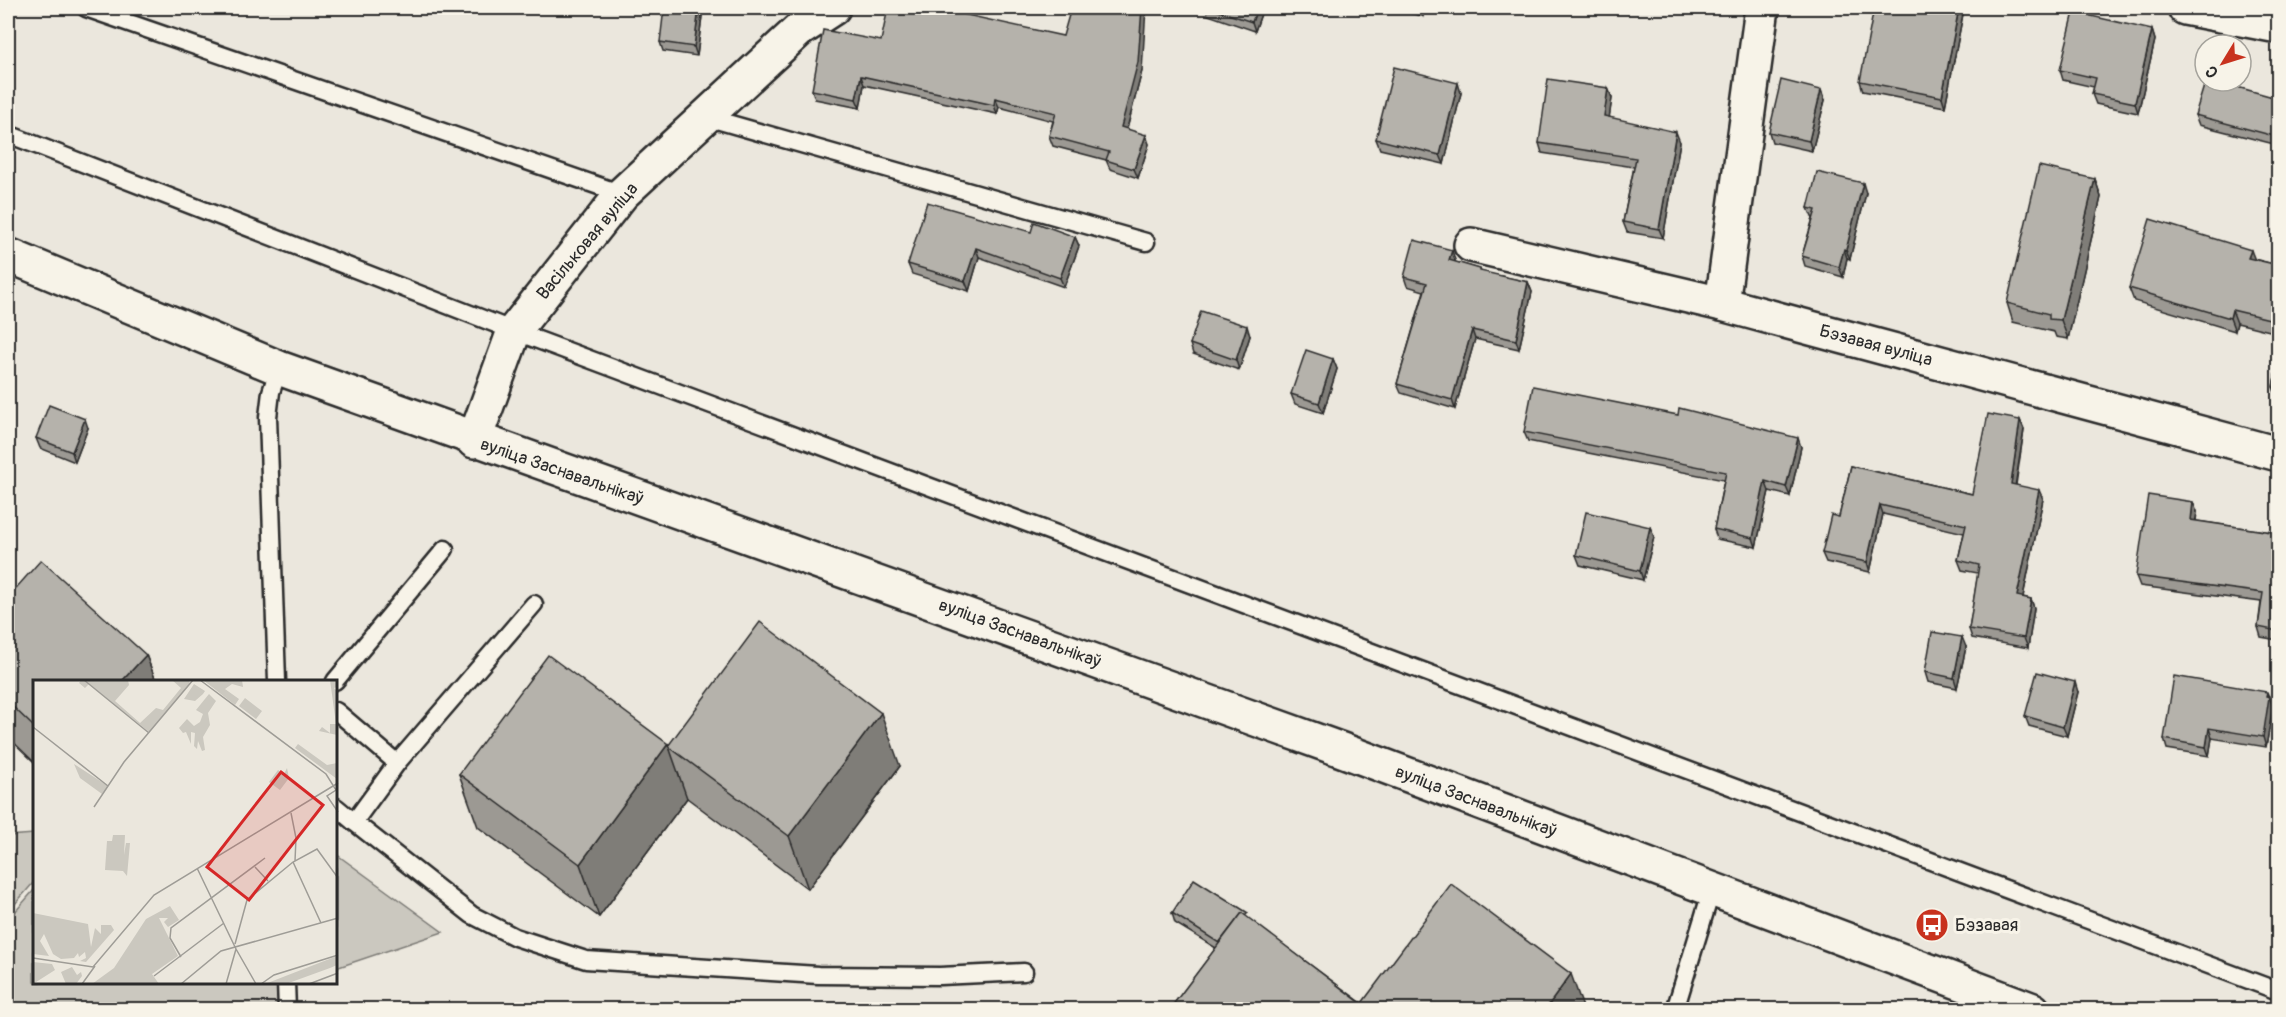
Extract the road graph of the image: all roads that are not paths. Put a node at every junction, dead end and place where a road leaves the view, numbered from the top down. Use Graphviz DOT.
graph roads {
  1 [pos="86,8"];
  2 [pos="833,8"];
  3 [pos="1762,8"];
  4 [pos="2186,8"];
  5 [pos="2278,26"];
  6 [pos="706,117"];
  7 [pos="8,134"];
  8 [pos="622,194"];
  9 [pos="1146,242"];
  10 [pos="1471,245"];
  11 [pos="8,255"];
  12 [pos="1722,304"];
  13 [pos="514,331"];
  14 [pos="279,368"];
  15 [pos="474,441"];
  16 [pos="2278,454"];
  17 [pos="445,549"];
  18 [pos="534,604"];
  19 [pos="277,680"];
  20 [pos="336,680"];
  21 [pos="338,713"];
  22 [pos="397,763"];
  23 [pos="338,809"];
  24 [pos="354,822"];
  25 [pos="1712,889"];
  26 [pos="1024,972"];
  27 [pos="286,984"];
  28 [pos="2278,991"];
  29 [pos="287,1010"];
  30 [pos="1675,1010"];
  31 [pos="2033,1010"];
  1 -- 8 [label="lane"];
  2 -- 6 [label="main road, Васільковая вуліца"];
  3 -- 12 [label="main road"];
  4 -- 5 [label="main road"];
  6 -- 8 [label="main road, Васільковая вуліца"];
  6 -- 9 [label="lane"];
  7 -- 13 [label="lane"];
  8 -- 13 [label="main road, Васільковая вуліца"];
  10 -- 12 [label="main road, Бэзавая вуліца"];
  11 -- 14 [label="main road, вуліца Заснавальнікаў"];
  12 -- 16 [label="main road, Бэзавая вуліца"];
  13 -- 15 [label="main road, Васільковая вуліца"];
  13 -- 28 [label="lane"];
  14 -- 15 [label="main road, вуліца Заснавальнікаў"];
  14 -- 19 [label="lane"];
  15 -- 25 [label="main road, вуліца Заснавальнікаў"];
  17 -- 20 [label="lane"];
  18 -- 22 [label="lane"];
  21 -- 22 [label="lane"];
  22 -- 24 [label="lane"];
  23 -- 24 [label="lane"];
  24 -- 26 [label="lane"];
  25 -- 30 [label="lane"];
  25 -- 31 [label="main road, вуліца Заснавальнікаў"];
  27 -- 29 [label="lane"];
}
